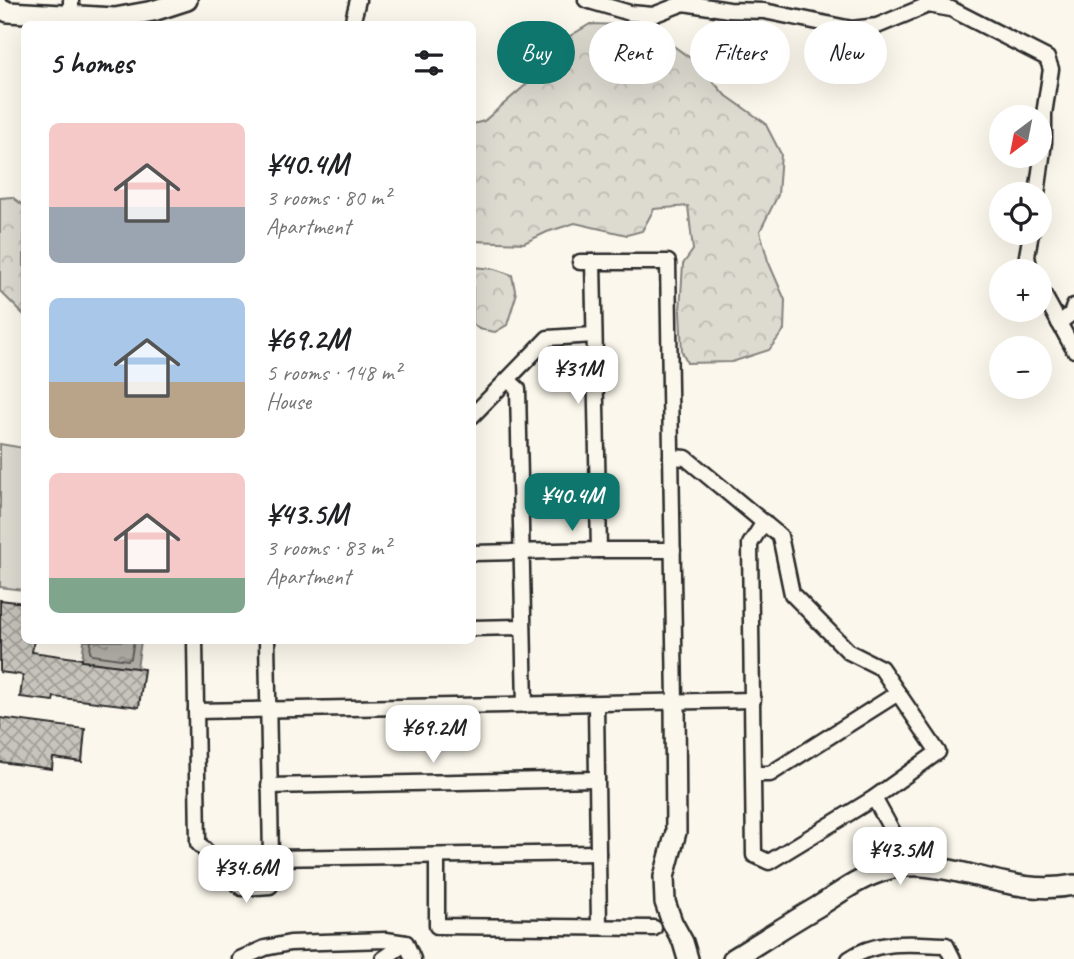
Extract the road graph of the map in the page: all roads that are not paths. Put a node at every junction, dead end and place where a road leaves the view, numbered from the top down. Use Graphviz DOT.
graph roads {
  1 [pos="187,0"];
  2 [pos="358,0"];
  3 [pos="586,0"];
  4 [pos="0,8"];
  5 [pos="71,8"];
  6 [pos="353,21"];
  7 [pos="1039,182"];
  8 [pos="1074,306"];
  9 [pos="1052,310"];
  10 [pos="1059,323"];
  11 [pos="594,335"];
  12 [pos="1074,350"];
  13 [pos="508,380"];
  14 [pos="476,412"];
  15 [pos="671,457"];
  16 [pos="764,522"];
  17 [pos="598,550"];
  18 [pos="673,550"];
  19 [pos="522,551"];
  20 [pos="476,553"];
  21 [pos="523,627"];
  22 [pos="476,628"];
  23 [pos="195,644"];
  24 [pos="267,644"];
  25 [pos="898,693"];
  26 [pos="753,701"];
  27 [pos="675,702"];
  28 [pos="596,704"];
  29 [pos="525,705"];
  30 [pos="267,710"];
  31 [pos="196,711"];
  32 [pos="754,774"];
  33 [pos="597,779"];
  34 [pos="269,786"];
  35 [pos="873,798"];
  36 [pos="598,853"];
  37 [pos="437,856"];
  38 [pos="271,858"];
  39 [pos="906,866"];
  40 [pos="1074,885"];
  41 [pos="599,927"];
  42 [pos="654,928"];
  43 [pos="406,943"];
  44 [pos="240,959"];
  45 [pos="383,959"];
  46 [pos="413,959"];
  47 [pos="688,959"];
  48 [pos="733,959"];
  49 [pos="849,959"];
  50 [pos="953,959"];
  1 -- 5 [label="street"];
  2 -- 6 [label="street"];
  3 -- 7 [label="street"];
  4 -- 5 [label="street"];
  8 -- 10 [label="street"];
  9 -- 10 [label="street"];
  10 -- 12 [label="street"];
  11 -- 13 [label="street"];
  11 -- 15 [label="street"];
  11 -- 17 [label="street"];
  13 -- 14 [label="street"];
  13 -- 19 [label="street"];
  15 -- 16 [label="street"];
  15 -- 18 [label="street"];
  16 -- 25 [label="street"];
  16 -- 26 [label="street"];
  17 -- 18 [label="street"];
  17 -- 19 [label="street"];
  18 -- 27 [label="street"];
  19 -- 20 [label="street"];
  19 -- 21 [label="street"];
  21 -- 22 [label="street"];
  21 -- 29 [label="street"];
  23 -- 31 [label="street"];
  24 -- 30 [label="street"];
  25 -- 32 [label="street"];
  25 -- 35 [label="street"];
  26 -- 27 [label="street"];
  26 -- 32 [label="street"];
  27 -- 28 [label="street"];
  27 -- 47 [label="street"];
  28 -- 29 [label="street"];
  28 -- 33 [label="street"];
  29 -- 30 [label="street"];
  30 -- 31 [label="street"];
  30 -- 34 [label="street"];
  31 -- 38 [label="street"];
  32 -- 35 [label="street"];
  33 -- 34 [label="street"];
  33 -- 36 [label="street"];
  34 -- 38 [label="street"];
  35 -- 39 [label="street"];
  36 -- 37 [label="street"];
  36 -- 41 [label="street"];
  37 -- 38 [label="street"];
  37 -- 41 [label="street"];
  39 -- 40 [label="street"];
  39 -- 48 [label="street"];
  41 -- 42 [label="street"];
  43 -- 44 [label="street"];
  43 -- 45 [label="street"];
  43 -- 46 [label="street"];
  49 -- 50 [label="street"];
}
